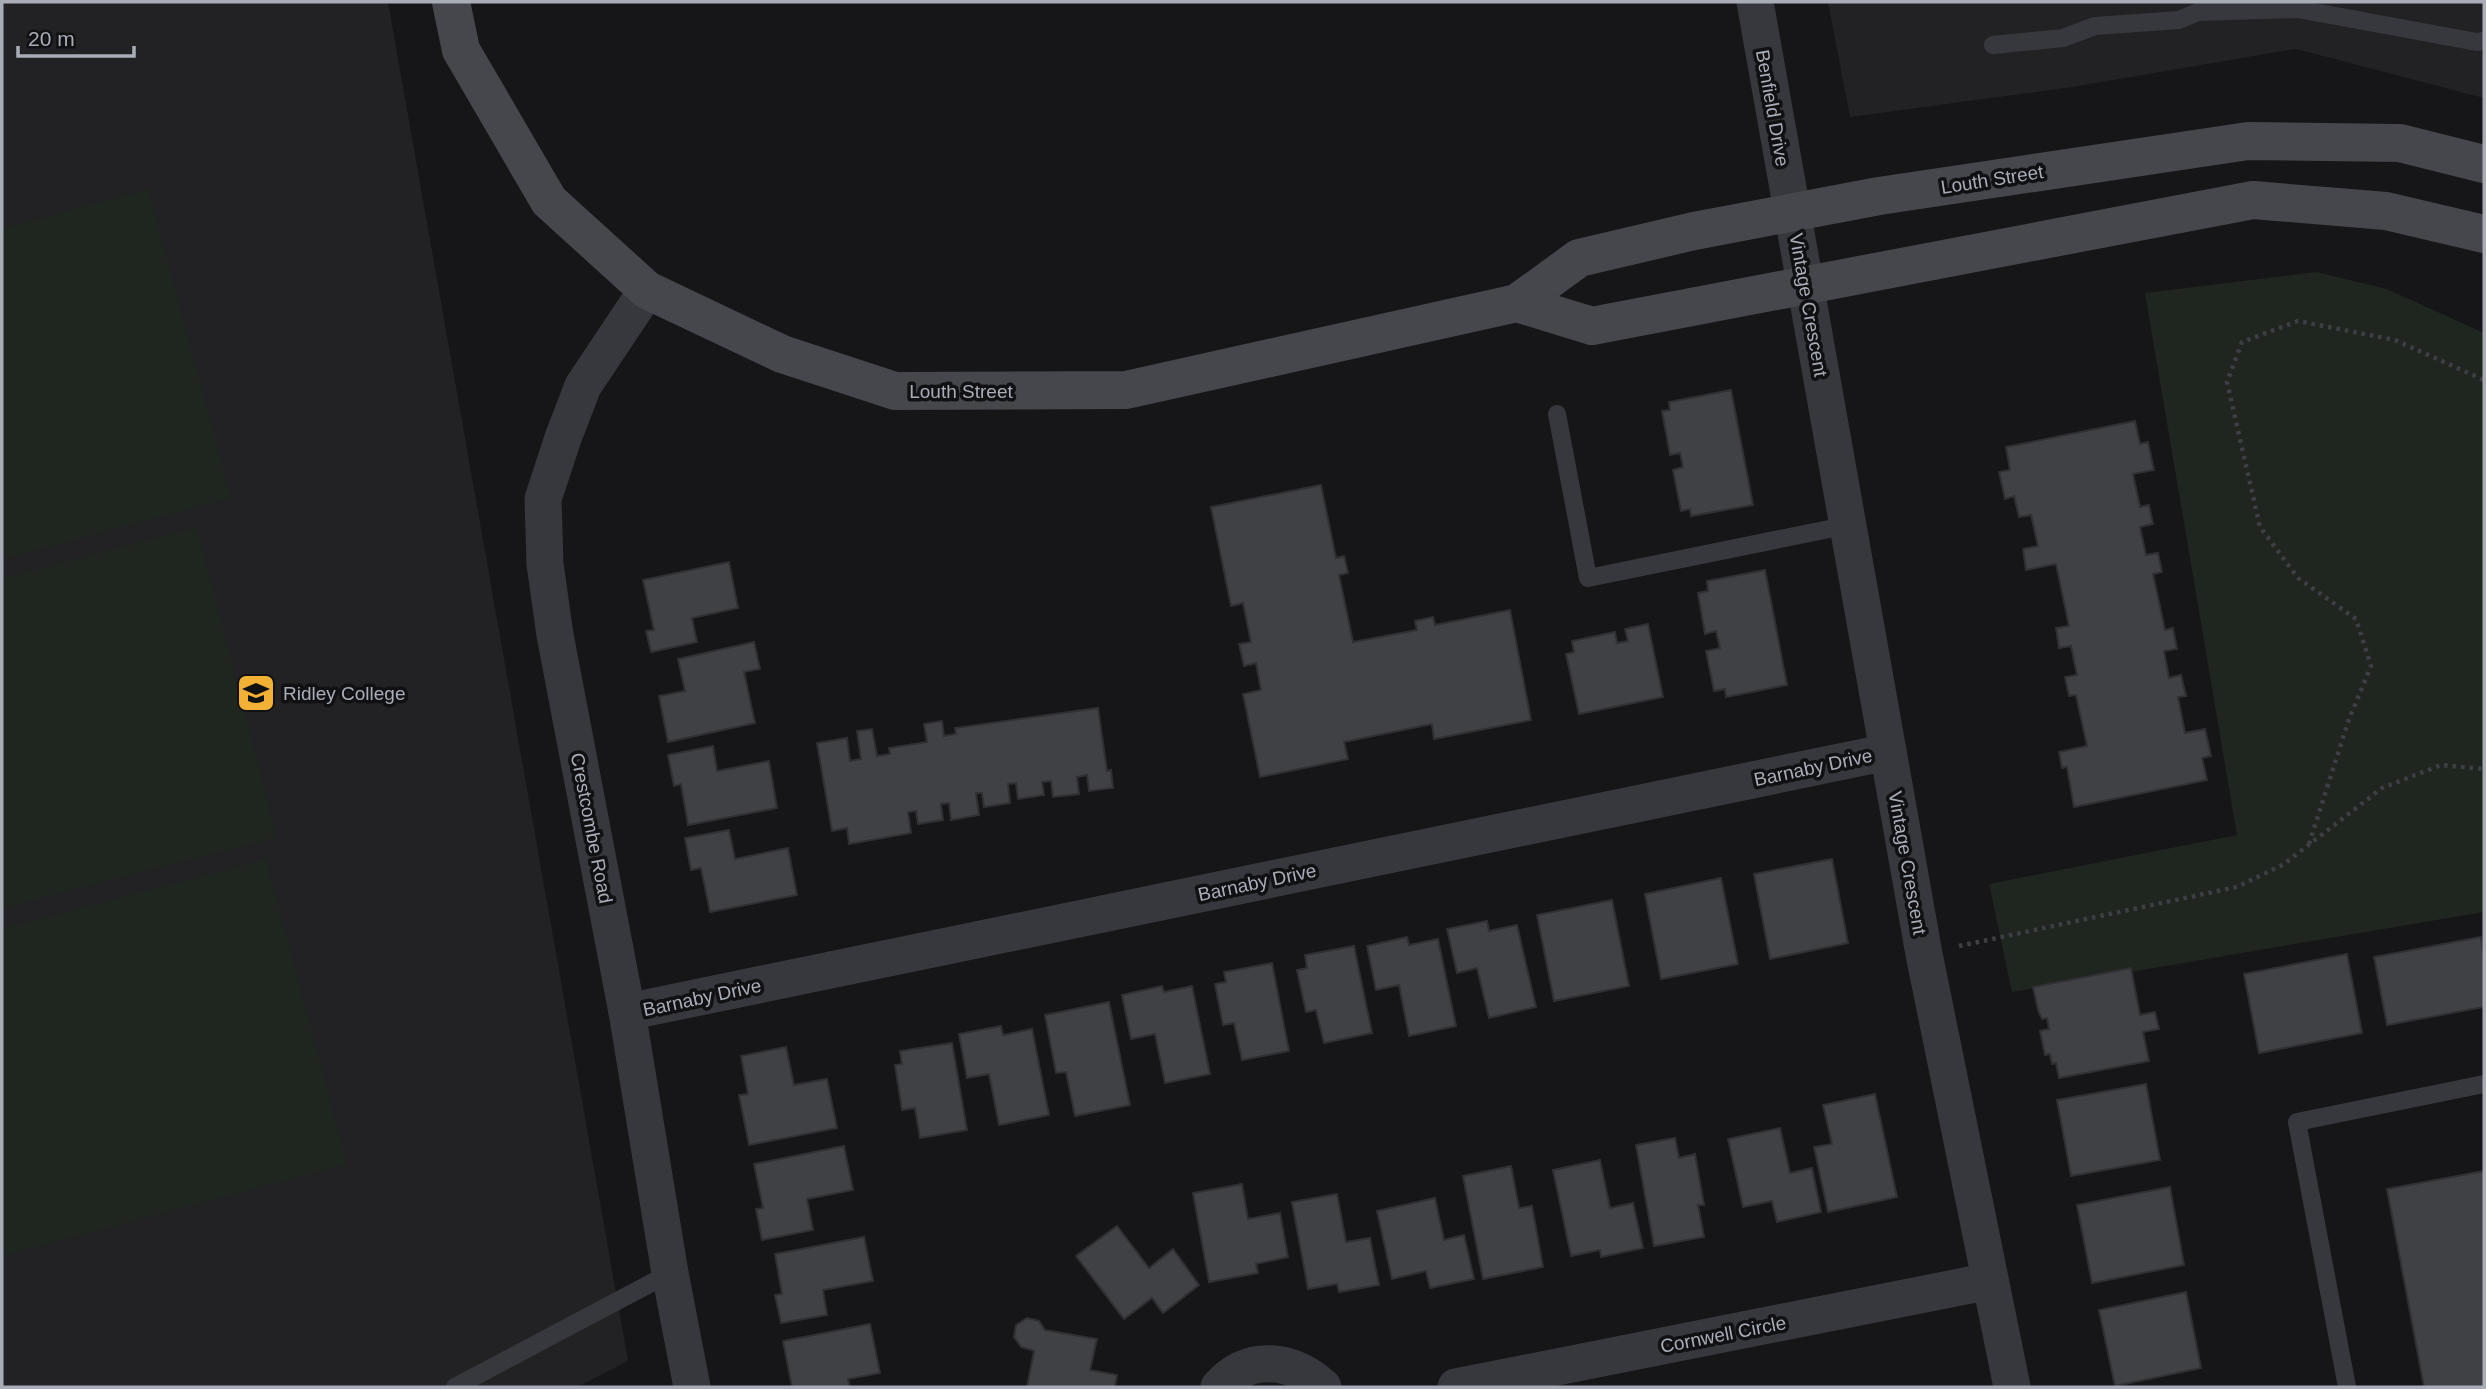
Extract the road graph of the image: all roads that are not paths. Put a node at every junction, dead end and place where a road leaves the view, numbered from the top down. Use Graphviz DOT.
graph roads {
  1 [pos="451,2"];
  2 [pos="1755,2"];
  3 [pos="2484,41"];
  4 [pos="1993,45"];
  5 [pos="2484,164"];
  6 [pos="1792,213"];
  7 [pos="2484,234"];
  8 [pos="1805,286"];
  9 [pos="647,290"];
  10 [pos="1517,303"];
  11 [pos="1557,414"];
  12 [pos="1849,525"];
  13 [pos="1888,752"];
  14 [pos="627,1012"];
  15 [pos="2484,1084"];
  16 [pos="670,1273"];
  17 [pos="1990,1281"];
  18 [pos="455,1387"];
  19 [pos="692,1387"];
  20 [pos="1219,1387"];
  21 [pos="1323,1387"];
  22 [pos="1456,1387"];
  23 [pos="2012,1387"];
  24 [pos="2347,1387"];
  1 -- 9 [label="main road, Louth Street"];
  2 -- 6 [label="street, Benfield Drive"];
  3 -- 4 [label="lane"];
  5 -- 6 [label="main road, Louth Street"];
  6 -- 8 [label="street, Vintage Crescent"];
  6 -- 10 [label="main road, Louth Street"];
  7 -- 8 [label="main road, Louth Street"];
  8 -- 10 [label="main road, Louth Street"];
  8 -- 12 [label="street, Vintage Crescent"];
  9 -- 10 [label="main road, Louth Street"];
  9 -- 14 [label="street, Crestcombe Road"];
  11 -- 12 [label="lane"];
  12 -- 13 [label="street, Vintage Crescent"];
  13 -- 14 [label="street, Barnaby Drive"];
  13 -- 17 [label="street, Vintage Crescent"];
  14 -- 16 [label="street, Crestcombe Road"];
  15 -- 24 [label="lane"];
  16 -- 18 [label="lane"];
  16 -- 19 [label="street, Crestcombe Road"];
  17 -- 22 [label="street, Cornwell Circle"];
  17 -- 23 [label="street, Vintage Crescent"];
  20 -- 21 [label="street"];
}
